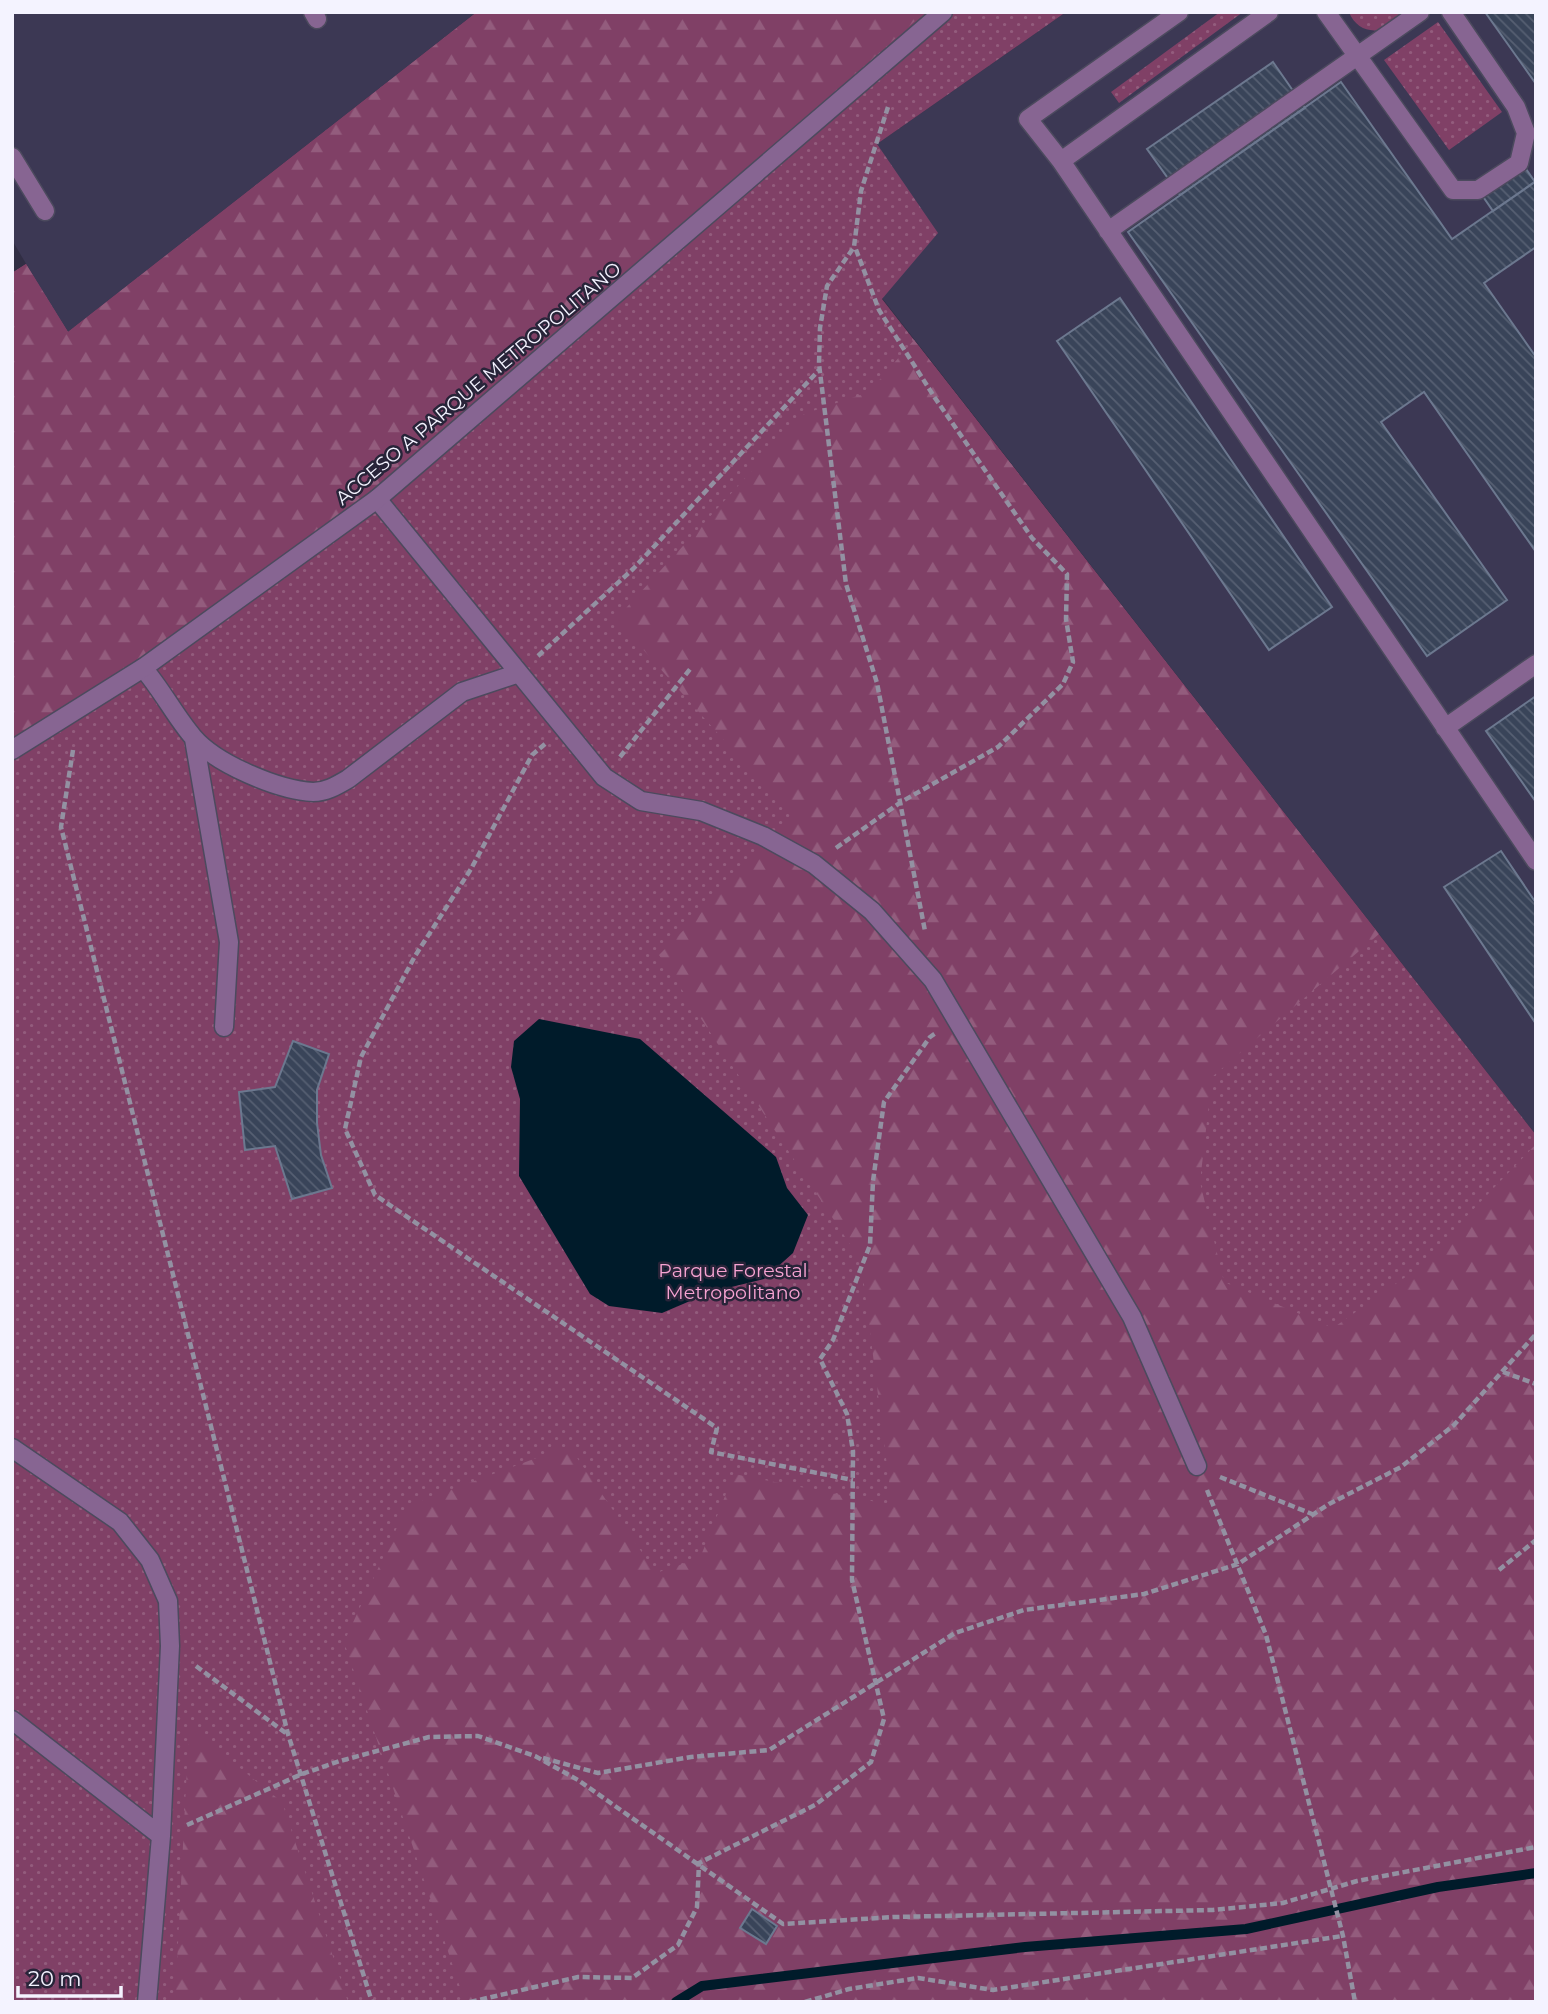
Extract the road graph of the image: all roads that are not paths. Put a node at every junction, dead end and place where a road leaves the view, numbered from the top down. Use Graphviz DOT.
graph roads {
  1 [pos="943,12"];
  2 [pos="1179,12"];
  3 [pos="1269,12"];
  4 [pos="1326,12"];
  5 [pos="1420,12"];
  6 [pos="1451,12"];
  7 [pos="1357,56"];
  8 [pos="12,157"];
  9 [pos="1061,161"];
  10 [pos="45,211"];
  11 [pos="1108,231"];
  12 [pos="377,499"];
  13 [pos="1536,664"];
  14 [pos="143,668"];
  15 [pos="519,673"];
  16 [pos="1445,728"];
  17 [pos="194,739"];
  18 [pos="12,750"];
  19 [pos="1536,862"];
  20 [pos="225,1027"];
  21 [pos="12,1448"];
  22 [pos="1197,1465"];
  23 [pos="12,1720"];
  24 [pos="161,1836"];
  25 [pos="147,2002"];
  1 -- 12 [label="street, ACCESO A PARQUE METROPOLITANO"];
  2 -- 9 [label="street"];
  3 -- 9 [label="street"];
  4 -- 7 [label="street"];
  5 -- 7 [label="street"];
  6 -- 7 [label="street"];
  7 -- 11 [label="street"];
  8 -- 10 [label="street"];
  9 -- 11 [label="street"];
  11 -- 16 [label="street"];
  12 -- 14 [label="street, ACCESO A PARQUE METROPOLITANO"];
  12 -- 15 [label="street"];
  13 -- 16 [label="street"];
  14 -- 17 [label="street"];
  14 -- 18 [label="street, ACCESO A PARQUE METROPOLITANO"];
  15 -- 17 [label="street"];
  15 -- 22 [label="street"];
  16 -- 19 [label="street"];
  17 -- 20 [label="street"];
  21 -- 24 [label="street"];
  23 -- 24 [label="street"];
  24 -- 25 [label="street"];
}
